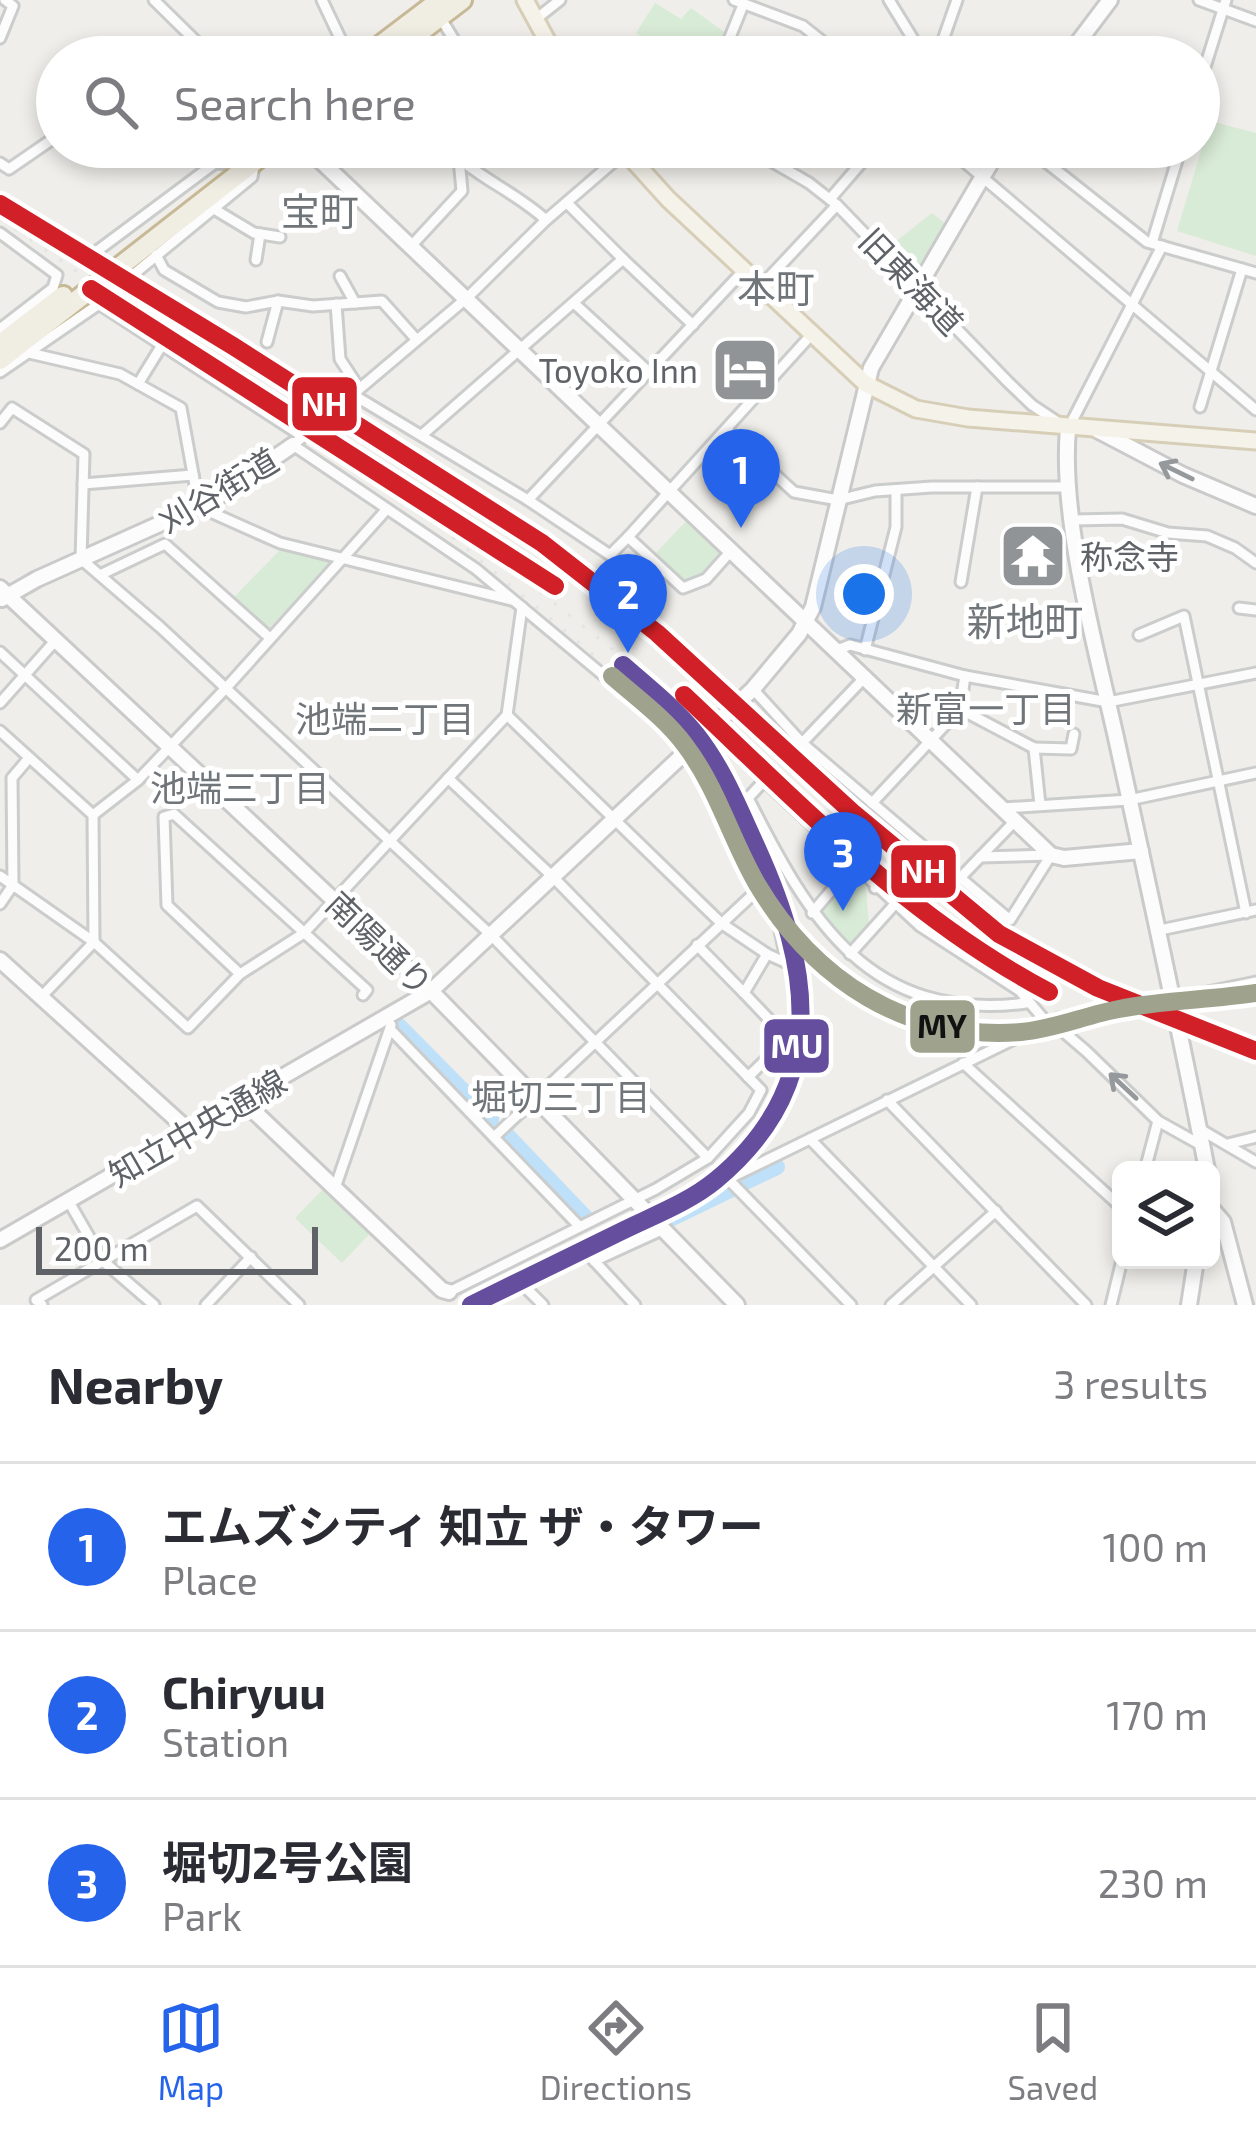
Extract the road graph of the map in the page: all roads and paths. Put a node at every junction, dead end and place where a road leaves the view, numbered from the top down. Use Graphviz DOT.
graph roads {
  1 [pos="154,0"];
  2 [pos="322,0"];
  3 [pos="462,0"];
  4 [pos="525,0"];
  5 [pos="560,0"];
  6 [pos="889,0"];
  7 [pos="957,0"];
  8 [pos="1110,0"];
  9 [pos="1198,0"];
  10 [pos="11,2"];
  11 [pos="739,2"];
  12 [pos="1224,4"];
  13 [pos="436,6"];
  14 [pos="534,20"];
  15 [pos="1256,21"];
  16 [pos="191,36"];
  17 [pos="339,36"];
  18 [pos="394,36"];
  19 [pos="407,36"];
  20 [pos="452,36"];
  21 [pos="544,36"];
  22 [pos="728,36"];
  23 [pos="816,36"];
  24 [pos="911,36"];
  25 [pos="944,36"];
  26 [pos="1082,36"];
  27 [pos="1214,36"];
  28 [pos="0,38"];
  29 [pos="36,150"];
  30 [pos="0,163"];
  31 [pos="208,168"];
  32 [pos="229,168"];
  33 [pos="238,168"];
  34 [pos="253,168"];
  35 [pos="329,168"];
  36 [pos="459,168"];
  37 [pos="471,168"];
  38 [pos="608,168"];
  39 [pos="642,168"];
  40 [pos="780,168"];
  41 [pos="858,168"];
  42 [pos="971,168"];
  43 [pos="988,168"];
  44 [pos="1055,168"];
  45 [pos="1176,168"];
  46 [pos="982,178"];
  47 [pos="833,202"];
  48 [pos="567,203"];
  49 [pos="214,209"];
  50 [pos="546,220"];
  51 [pos="0,233"];
  52 [pos="260,234"];
  53 [pos="280,237"];
  54 [pos="1157,244"];
  55 [pos="412,245"];
  56 [pos="97,251"];
  57 [pos="157,256"];
  58 [pos="623,259"];
  59 [pos="256,260"];
  60 [pos="746,269"];
  61 [pos="1242,269"];
  62 [pos="1256,273"];
  63 [pos="134,274"];
  64 [pos="340,276"];
  65 [pos="761,286"];
  66 [pos="920,288"];
  67 [pos="467,297"];
  68 [pos="278,302"];
  69 [pos="355,303"];
  70 [pos="336,304"];
  71 [pos="575,304"];
  72 [pos="314,306"];
  73 [pos="1133,308"];
  74 [pos="312,324"];
  75 [pos="693,325"];
  76 [pos="0,328"];
  77 [pos="812,334"];
  78 [pos="416,339"];
  79 [pos="267,342"];
  80 [pos="0,344"];
  81 [pos="162,346"];
  82 [pos="520,350"];
  83 [pos="25,352"];
  84 [pos="0,360"];
  85 [pos="0,372"];
  86 [pos="649,372"];
  87 [pos="1211,373"];
  88 [pos="138,384"];
  89 [pos="866,384"];
  90 [pos="356,391"];
  91 [pos="1200,407"];
  92 [pos="1256,410"];
  93 [pos="0,423"];
  94 [pos="599,424"];
  95 [pos="1068,429"];
  96 [pos="727,430"];
  97 [pos="1097,430"];
  98 [pos="422,435"];
  99 [pos="297,441"];
  100 [pos="1256,441"];
  101 [pos="193,475"];
  102 [pos="83,484"];
  103 [pos="977,487"];
  104 [pos="1067,487"];
  105 [pos="896,490"];
  106 [pos="670,492"];
  107 [pos="528,500"];
  108 [pos="838,500"];
  109 [pos="1256,505"];
  110 [pos="199,508"];
  111 [pos="387,509"];
  112 [pos="1073,520"];
  113 [pos="628,537"];
  114 [pos="731,551"];
  115 [pos="81,560"];
  116 [pos="342,561"];
  117 [pos="1256,563"];
  118 [pos="102,574"];
  119 [pos="961,582"];
  120 [pos="3,594"];
  121 [pos="519,604"];
  122 [pos="1238,608"];
  123 [pos="1256,610"];
  124 [pos="806,622"];
  125 [pos="1139,635"];
  126 [pos="270,638"];
  127 [pos="55,641"];
  128 [pos="837,650"];
  129 [pos="865,650"];
  130 [pos="0,652"];
  131 [pos="1256,673"];
  132 [pos="25,675"];
  133 [pos="866,676"];
  134 [pos="965,676"];
  135 [pos="1198,684"];
  136 [pos="226,688"];
  137 [pos="753,689"];
  138 [pos="1108,702"];
  139 [pos="0,703"];
  140 [pos="960,709"];
  141 [pos="507,715"];
  142 [pos="0,731"];
  143 [pos="1074,734"];
  144 [pos="932,738"];
  145 [pos="802,743"];
  146 [pos="169,746"];
  147 [pos="690,748"];
  148 [pos="1034,748"];
  149 [pos="29,758"];
  150 [pos="1256,773"];
  151 [pos="448,778"];
  152 [pos="138,780"];
  153 [pos="1218,782"];
  154 [pos="1130,800"];
  155 [pos="872,803"];
  156 [pos="1040,805"];
  157 [pos="1003,808"];
  158 [pos="6,810"];
  159 [pos="93,815"];
  160 [pos="616,818"];
  161 [pos="1015,820"];
  162 [pos="390,840"];
  163 [pos="918,842"];
  164 [pos="1141,851"];
  165 [pos="1051,854"];
  166 [pos="980,857"];
  167 [pos="853,865"];
  168 [pos="0,876"];
  169 [pos="553,877"];
  170 [pos="960,878"];
  171 [pos="764,884"];
  172 [pos="13,885"];
  173 [pos="875,888"];
  174 [pos="335,900"];
  175 [pos="0,904"];
  176 [pos="895,904"];
  177 [pos="1251,912"];
  178 [pos="812,913"];
  179 [pos="721,922"];
  180 [pos="1160,931"];
  181 [pos="304,933"];
  182 [pos="491,935"];
  183 [pos="94,942"];
  184 [pos="697,945"];
  185 [pos="767,954"];
  186 [pos="850,954"];
  187 [pos="0,960"];
  188 [pos="240,974"];
  189 [pos="1256,982"];
  190 [pos="657,983"];
  191 [pos="431,991"];
  192 [pos="744,993"];
  193 [pos="43,995"];
  194 [pos="363,995"];
  195 [pos="1174,999"];
  196 [pos="1026,1003"];
  197 [pos="392,1022"];
  198 [pos="1064,1022"];
  199 [pos="1047,1023"];
  200 [pos="593,1042"];
  201 [pos="963,1063"];
  202 [pos="748,1077"];
  203 [pos="536,1098"];
  204 [pos="242,1100"];
  205 [pos="887,1100"];
  206 [pos="1158,1121"];
  207 [pos="1198,1128"];
  208 [pos="189,1131"];
  209 [pos="494,1137"];
  210 [pos="1256,1137"];
  211 [pos="810,1139"];
  212 [pos="1228,1144"];
  213 [pos="1202,1145"];
  214 [pos="708,1158"];
  215 [pos="1147,1161"];
  216 [pos="1205,1161"];
  217 [pos="1256,1162"];
  218 [pos="334,1188"];
  219 [pos="635,1198"];
  220 [pos="1112,1199"];
  221 [pos="68,1202"];
  222 [pos="996,1211"];
  223 [pos="1220,1218"];
  224 [pos="579,1226"];
  225 [pos="664,1229"];
  226 [pos="0,1240"];
  227 [pos="251,1257"];
  228 [pos="103,1262"];
  229 [pos="933,1267"];
  230 [pos="1120,1269"];
  231 [pos="1195,1269"];
  232 [pos="524,1286"];
  233 [pos="449,1292"];
  234 [pos="212,1303"];
  235 [pos="42,1305"];
  236 [pos="154,1305"];
  237 [pos="299,1305"];
  238 [pos="543,1305"];
  239 [pos="634,1305"];
  240 [pos="737,1305"];
  241 [pos="851,1305"];
  242 [pos="891,1305"];
  243 [pos="970,1305"];
  244 [pos="1086,1305"];
  245 [pos="1111,1305"];
  246 [pos="1189,1305"];
  247 [pos="1245,1305"];
  1 -- 16 [label="street"];
  2 -- 17 [label="street"];
  3 -- 13 [label="highway"];
  4 -- 14 [label="main road"];
  5 -- 14 [label="street"];
  6 -- 24 [label="street"];
  7 -- 25 [label="street"];
  8 -- 26 [label="street"];
  9 -- 12 [label="street"];
  10 -- 28 [label="street"];
  11 -- 22 [label="street"];
  11 -- 23 [label="street"];
  12 -- 15 [label="street"];
  12 -- 27 [label="street"];
  13 -- 18 [label="highway"];
  13 -- 19 [label="highway"];
  13 -- 20 [label="street"];
  14 -- 21 [label="main road"];
  29 -- 30 [label="street"];
  31 -- 56 [label="street"];
  32 -- 80 [label="highway"];
  33 -- 84 [label="highway"];
  34 -- 49 [label="street"];
  35 -- 55 [label="street"];
  36 -- 55 [label="street"];
  37 -- 50 [label="street"];
  38 -- 48 [label="street, 刈谷街道"];
  39 -- 60 [label="main road"];
  40 -- 47 [label="street, 旧東海道"];
  41 -- 47 [label="street"];
  42 -- 46 [label="street"];
  43 -- 46 [label="street"];
  44 -- 54 [label="street"];
  45 -- 54 [label="street"];
  46 -- 66 [label="street"];
  46 -- 73 [label="street"];
  47 -- 65 [label="street"];
  47 -- 66 [label="street, 旧東海道"];
  48 -- 50 [label="street, 刈谷街道"];
  48 -- 58 [label="street"];
  49 -- 52 [label="street"];
  49 -- 57 [label="street"];
  50 -- 67 [label="street, 刈谷街道"];
  51 -- 76 [label="street"];
  52 -- 53 [label="street"];
  52 -- 59 [label="street"];
  54 -- 61 [label="street"];
  54 -- 73 [label="street"];
  55 -- 67 [label="street"];
  57 -- 63 [label="street"];
  57 -- 68 [label="street"];
  58 -- 71 [label="street"];
  58 -- 75 [label="street"];
  60 -- 65 [label="main road"];
  60 -- 75 [label="street"];
  61 -- 62 [label="street"];
  61 -- 87 [label="street"];
  64 -- 69 [label="street"];
  65 -- 77 [label="main road"];
  66 -- 89 [label="street"];
  66 -- 95 [label="street, 旧東海道"];
  67 -- 78 [label="street, 刈谷街道"];
  67 -- 82 [label="street"];
  68 -- 72 [label="street"];
  68 -- 79 [label="street"];
  69 -- 70 [label="street"];
  69 -- 78 [label="street"];
  70 -- 72 [label="street"];
  70 -- 90 [label="street"];
  71 -- 82 [label="street"];
  71 -- 86 [label="street"];
  72 -- 74 [label="street"];
  73 -- 87 [label="street"];
  73 -- 95 [label="street"];
  75 -- 86 [label="street"];
  77 -- 89 [label="main road"];
  77 -- 96 [label="street"];
  78 -- 90 [label="street, 刈谷街道"];
  81 -- 83 [label="street"];
  81 -- 88 [label="street"];
  81 -- 99 [label="street"];
  82 -- 94 [label="street"];
  82 -- 98 [label="street"];
  83 -- 85 [label="street"];
  83 -- 88 [label="street"];
  86 -- 94 [label="street"];
  87 -- 91 [label="street"];
  87 -- 92 [label="street"];
  88 -- 101 [label="street"];
  89 -- 95 [label="main road"];
  89 -- 108 [label="street"];
  90 -- 98 [label="street"];
  90 -- 99 [label="street, 刈谷街道"];
  93 -- 102 [label="street"];
  94 -- 106 [label="street"];
  94 -- 107 [label="street"];
  95 -- 97 [label="main road"];
  95 -- 104 [label="street"];
  96 -- 106 [label="street"];
  96 -- 108 [label="street"];
  97 -- 100 [label="main road"];
  109 -- 97 [label="street, one-way"];
  98 -- 107 [label="street"];
  99 -- 110 [label="street, 刈谷街道"];
  99 -- 111 [label="street"];
  101 -- 102 [label="street"];
  101 -- 110 [label="street"];
  102 -- 115 [label="street"];
  103 -- 104 [label="street"];
  103 -- 105 [label="street"];
  103 -- 119 [label="street"];
  104 -- 112 [label="street"];
  105 -- 108 [label="street"];
  105 -- 129 [label="street"];
  106 -- 113 [label="street"];
  106 -- 114 [label="street"];
  107 -- 113 [label="street"];
  108 -- 124 [label="street"];
  110 -- 115 [label="street, 刈谷街道"];
  110 -- 116 [label="street"];
  111 -- 116 [label="street"];
  111 -- 121 [label="street"];
  112 -- 117 [label="street"];
  112 -- 138 [label="street"];
  113 -- 114 [label="street"];
  114 -- 124 [label="street"];
  115 -- 118 [label="street"];
  115 -- 120 [label="street, 刈谷街道"];
  116 -- 121 [label="street"];
  116 -- 126 [label="street"];
  118 -- 126 [label="street"];
  118 -- 136 [label="street"];
  120 -- 127 [label="street, 南陽通り"];
  121 -- 141 [label="street"];
  121 -- 147 [label="street"];
  122 -- 123 [label="street"];
  124 -- 128 [label="street"];
  124 -- 137 [label="street, 知立中央通線"];
  125 -- 135 [label="street"];
  126 -- 136 [label="street"];
  127 -- 132 [label="street"];
  127 -- 146 [label="street, 南陽通り"];
  128 -- 129 [label="street"];
  128 -- 133 [label="street"];
  129 -- 134 [label="street"];
  130 -- 132 [label="street"];
  131 -- 135 [label="street"];
  132 -- 139 [label="street"];
  132 -- 152 [label="street"];
  133 -- 144 [label="street"];
  133 -- 145 [label="street"];
  134 -- 138 [label="street"];
  134 -- 140 [label="street"];
  135 -- 138 [label="street"];
  135 -- 153 [label="street"];
  136 -- 146 [label="street"];
  136 -- 162 [label="street"];
  137 -- 145 [label="street"];
  137 -- 147 [label="street, 知立中央通線"];
  138 -- 154 [label="street"];
  140 -- 144 [label="street"];
  140 -- 148 [label="street"];
  141 -- 151 [label="street"];
  141 -- 160 [label="street"];
  142 -- 149 [label="street"];
  143 -- 148 [label="street"];
  144 -- 155 [label="street"];
  144 -- 157 [label="street"];
  145 -- 155 [label="street"];
  146 -- 152 [label="street"];
  146 -- 174 [label="street, 南陽通り"];
  147 -- 160 [label="street, 知立中央通線"];
  147 -- 171 [label="street"];
  148 -- 156 [label="street"];
  149 -- 158 [label="street"];
  149 -- 159 [label="street"];
  150 -- 153 [label="street"];
  151 -- 162 [label="street"];
  151 -- 169 [label="street"];
  152 -- 159 [label="street"];
  153 -- 154 [label="street"];
  153 -- 177 [label="street"];
  154 -- 156 [label="street"];
  154 -- 164 [label="street"];
  155 -- 163 [label="street"];
  156 -- 157 [label="street"];
  157 -- 161 [label="street"];
  158 -- 172 [label="street"];
  159 -- 183 [label="street"];
  160 -- 169 [label="street, 知立中央通線"];
  160 -- 179 [label="street"];
  161 -- 165 [label="street"];
  161 -- 166 [label="street"];
  162 -- 174 [label="street"];
  162 -- 182 [label="street"];
  163 -- 170 [label="street"];
  163 -- 173 [label="street"];
  164 -- 165 [label="street"];
  164 -- 180 [label="street"];
  165 -- 166 [label="street"];
  165 -- 170 [label="street"];
  166 -- 170 [label="street"];
  167 -- 173 [label="street"];
  167 -- 178 [label="street"];
  167 -- 178 [label="street"];
  168 -- 172 [label="street"];
  169 -- 182 [label="street, 知立中央通線"];
  169 -- 190 [label="street"];
  171 -- 179 [label="street"];
  171 -- 185 [label="street"];
  172 -- 175 [label="street"];
  172 -- 183 [label="street"];
  173 -- 176 [label="street"];
  174 -- 181 [label="street"];
  174 -- 191 [label="street, 南陽通り"];
  176 -- 186 [label="street"];
  176 -- 196 [label="street"];
  177 -- 180 [label="street"];
  178 -- 186 [label="street"];
  179 -- 184 [label="street"];
  179 -- 185 [label="street"];
  180 -- 195 [label="street"];
  181 -- 188 [label="street"];
  181 -- 188 [label="street"];
  181 -- 194 [label="street"];
  182 -- 191 [label="street, 知立中央通線"];
  182 -- 200 [label="street"];
  183 -- 188 [label="street"];
  183 -- 193 [label="street"];
  184 -- 190 [label="street"];
  184 -- 192 [label="street"];
  185 -- 192 [label="street"];
  186 -- 196 [label="street"];
  187 -- 193 [label="street"];
  189 -- 195 [label="street"];
  190 -- 200 [label="street"];
  190 -- 202 [label="street"];
  191 -- 197 [label="street, 知立中央通線"];
  191 -- 203 [label="street, 南陽通り"];
  192 -- 202 [label="street"];
  193 -- 208 [label="street"];
  195 -- 207 [label="street"];
  196 -- 199 [label="street"];
  197 -- 204 [label="street, 知立中央通線"];
  197 -- 209 [label="street"];
  197 -- 218 [label="street"];
  198 -- 199 [label="street"];
  199 -- 201 [label="street"];
  206 -- 199 [label="street, one-way"];
  200 -- 203 [label="street"];
  200 -- 214 [label="street"];
  201 -- 205 [label="street"];
  201 -- 220 [label="street"];
  202 -- 214 [label="street"];
  203 -- 209 [label="street"];
  203 -- 219 [label="street, 南陽通り"];
  204 -- 208 [label="street, 知立中央通線"];
  204 -- 218 [label="street"];
  205 -- 211 [label="street"];
  205 -- 222 [label="street"];
  206 -- 213 [label="street"];
  206 -- 215 [label="street"];
  207 -- 212 [label="street"];
  207 -- 213 [label="street"];
  208 -- 221 [label="street, 知立中央通線"];
  209 -- 224 [label="street"];
  210 -- 212 [label="street"];
  211 -- 229 [label="street"];
  211 -- 241 [label="street"];
  212 -- 217 [label="street"];
  213 -- 216 [label="street"];
  214 -- 219 [label="street"];
  218 -- 233 [label="street"];
  219 -- 224 [label="street"];
  219 -- 225 [label="street, 南陽通り"];
  221 -- 226 [label="street, 知立中央通線"];
  221 -- 228 [label="street"];
  222 -- 229 [label="street"];
  222 -- 244 [label="street"];
  223 -- 247 [label="street"];
  224 -- 233 [label="street"];
  225 -- 239 [label="street"];
  225 -- 240 [label="street, 南陽通り"];
  227 -- 228 [label="street"];
  227 -- 234 [label="street"];
  227 -- 237 [label="street"];
  228 -- 235 [label="street"];
  228 -- 236 [label="street"];
  229 -- 242 [label="street"];
  229 -- 243 [label="street"];
  230 -- 245 [label="street"];
  231 -- 246 [label="street"];
  232 -- 238 [label="street"];
}
